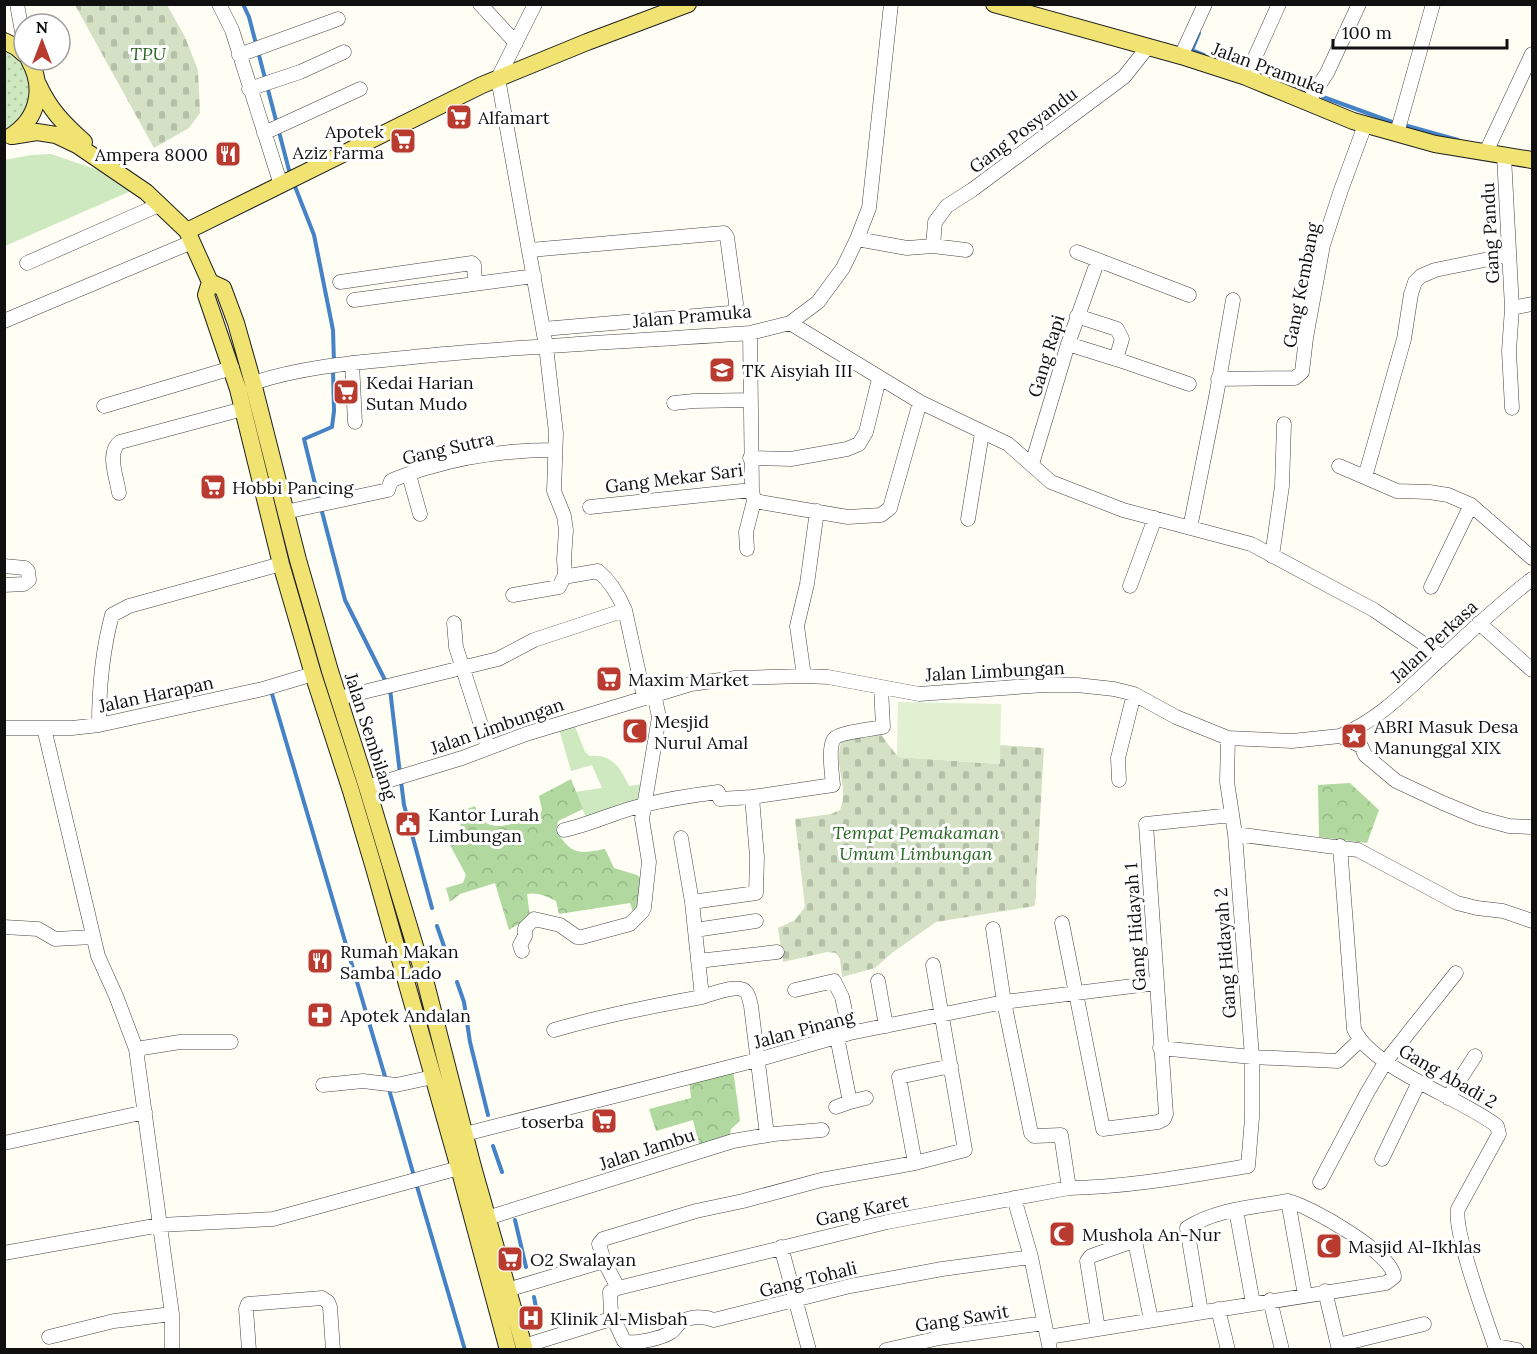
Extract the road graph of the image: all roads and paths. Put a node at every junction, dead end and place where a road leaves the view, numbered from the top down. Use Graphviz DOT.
graph roads {
  1 [pos="219,4"];
  2 [pos="480,4"];
  3 [pos="535,4"];
  4 [pos="688,4"];
  5 [pos="891,4"];
  6 [pos="994,4"];
  7 [pos="1205,4"];
  8 [pos="1279,4"];
  9 [pos="1359,4"];
  10 [pos="1433,4"];
  11 [pos="338,19"];
  12 [pos="516,43"];
  13 [pos="1147,48"];
  14 [pos="251,50"];
  15 [pos="344,52"];
  16 [pos="1533,54"];
  17 [pos="1181,56"];
  18 [pos="35,72"];
  19 [pos="1246,77"];
  20 [pos="498,78"];
  21 [pos="38,84"];
  22 [pos="261,85"];
  23 [pos="360,89"];
  24 [pos="1308,102"];
  25 [pos="1365,125"];
  26 [pos="273,129"];
  27 [pos="1396,133"];
  28 [pos="8,137"];
  29 [pos="1486,152"];
  30 [pos="1504,156"];
  31 [pos="1533,160"];
  32 [pos="108,165"];
  33 [pos="281,185"];
  34 [pos="159,205"];
  35 [pos="189,237"];
  36 [pos="857,238"];
  37 [pos="933,246"];
  38 [pos="966,249"];
  39 [pos="530,250"];
  40 [pos="1077,252"];
  41 [pos="1509,255"];
  42 [pos="1098,260"];
  43 [pos="27,263"];
  44 [pos="534,276"];
  45 [pos="340,282"];
  46 [pos="475,283"];
  47 [pos="213,288"];
  48 [pos="1189,295"];
  49 [pos="354,300"];
  50 [pos="1233,300"];
  51 [pos="1533,304"];
  52 [pos="1512,308"];
  53 [pos="1077,316"];
  54 [pos="4,321"];
  55 [pos="790,323"];
  56 [pos="543,329"];
  57 [pos="750,333"];
  58 [pos="1068,345"];
  59 [pos="546,346"];
  60 [pos="1116,359"];
  61 [pos="339,364"];
  62 [pos="232,368"];
  63 [pos="879,379"];
  64 [pos="1218,379"];
  65 [pos="253,383"];
  66 [pos="1189,384"];
  67 [pos="750,400"];
  68 [pos="920,402"];
  69 [pos="674,403"];
  70 [pos="104,406"];
  71 [pos="1512,408"];
  72 [pos="243,409"];
  73 [pos="356,422"];
  74 [pos="1284,424"];
  75 [pos="982,433"];
  76 [pos="555,450"];
  77 [pos="750,458"];
  78 [pos="1032,464"];
  79 [pos="1339,466"];
  80 [pos="409,475"];
  81 [pos="1365,477"];
  82 [pos="119,493"];
  83 [pos="753,496"];
  84 [pos="1471,505"];
  85 [pos="590,507"];
  86 [pos="817,510"];
  87 [pos="285,512"];
  88 [pos="420,514"];
  89 [pos="1155,518"];
  90 [pos="968,519"];
  91 [pos="1190,528"];
  92 [pos="747,549"];
  93 [pos="1272,555"];
  94 [pos="1533,558"];
  95 [pos="281,564"];
  96 [pos="4,566"];
  97 [pos="565,575"];
  98 [pos="1533,579"];
  99 [pos="4,585"];
  100 [pos="1130,586"];
  101 [pos="1431,587"];
  102 [pos="513,595"];
  103 [pos="625,610"];
  104 [pos="454,623"];
  105 [pos="1479,623"];
  106 [pos="1443,657"];
  107 [pos="463,668"];
  108 [pos="1533,670"];
  109 [pos="313,674"];
  110 [pos="804,676"];
  111 [pos="881,687"];
  112 [pos="1134,694"];
  113 [pos="649,695"];
  114 [pos="339,698"];
  115 [pos="99,725"];
  116 [pos="4,728"];
  117 [pos="44,728"];
  118 [pos="1359,728"];
  119 [pos="1340,736"];
  120 [pos="1228,738"];
  121 [pos="1361,746"];
  122 [pos="488,747"];
  123 [pos="1119,780"];
  124 [pos="367,787"];
  125 [pos="752,797"];
  126 [pos="645,804"];
  127 [pos="1232,815"];
  128 [pos="1533,826"];
  129 [pos="564,830"];
  130 [pos="1235,834"];
  131 [pos="681,838"];
  132 [pos="1340,846"];
  133 [pos="692,902"];
  134 [pos="756,921"];
  135 [pos="1533,921"];
  136 [pos="1062,923"];
  137 [pos="4,927"];
  138 [pos="993,929"];
  139 [pos="695,930"];
  140 [pos="93,937"];
  141 [pos="522,951"];
  142 [pos="777,952"];
  143 [pos="698,961"];
  144 [pos="933,965"];
  145 [pos="1456,973"];
  146 [pos="878,981"];
  147 [pos="1156,982"];
  148 [pos="795,990"];
  149 [pos="1075,993"];
  150 [pos="702,997"];
  151 [pos="1004,1002"];
  152 [pos="942,1014"];
  153 [pos="886,1026"];
  154 [pos="554,1030"];
  155 [pos="844,1035"];
  156 [pos="1359,1041"];
  157 [pos="231,1042"];
  158 [pos="1160,1048"];
  159 [pos="136,1049"];
  160 [pos="1475,1056"];
  161 [pos="1252,1057"];
  162 [pos="757,1060"];
  163 [pos="1386,1061"];
  164 [pos="951,1066"];
  165 [pos="433,1077"];
  166 [pos="1419,1082"];
  167 [pos="323,1085"];
  168 [pos="866,1098"];
  169 [pos="1448,1098"];
  170 [pos="850,1102"];
  171 [pos="836,1107"];
  172 [pos="145,1112"];
  173 [pos="822,1130"];
  174 [pos="465,1134"];
  175 [pos="767,1135"];
  176 [pos="4,1143"];
  177 [pos="1382,1159"];
  178 [pos="915,1163"];
  179 [pos="1248,1166"];
  180 [pos="459,1168"];
  181 [pos="1320,1182"];
  182 [pos="1068,1188"];
  183 [pos="1014,1198"];
  184 [pos="1288,1201"];
  185 [pos="1236,1210"];
  186 [pos="487,1218"];
  187 [pos="160,1225"];
  188 [pos="781,1247"];
  189 [pos="4,1253"];
  190 [pos="1031,1257"];
  191 [pos="604,1261"];
  192 [pos="618,1288"];
  193 [pos="507,1290"];
  194 [pos="1325,1291"];
  195 [pos="1305,1294"];
  196 [pos="795,1300"];
  197 [pos="1270,1300"];
  198 [pos="1253,1303"];
  199 [pos="1218,1309"];
  200 [pos="1202,1312"];
  201 [pos="172,1314"];
  202 [pos="614,1318"];
  203 [pos="1151,1320"];
  204 [pos="1044,1323"];
  205 [pos="1424,1324"];
  206 [pos="1098,1329"];
  207 [pos="49,1337"];
  208 [pos="1049,1343"];
  209 [pos="1338,1347"];
  210 [pos="519,1348"];
  211 [pos="172,1350"];
  212 [pos="249,1350"];
  213 [pos="333,1350"];
  214 [pos="809,1350"];
  215 [pos="886,1350"];
  216 [pos="1228,1350"];
  217 [pos="1282,1350"];
  218 [pos="1517,1350"];
  1 -- 14 [label="street"];
  2 -- 12 [label="street"];
  3 -- 12 [label="street"];
  4 -- 20 [label="main road"];
  5 -- 36 [label="street, Jalan Pramuka"];
  6 -- 13 [label="main road, Jalan Pramuka"];
  7 -- 17 [label="street"];
  8 -- 19 [label="street"];
  9 -- 24 [label="street"];
  10 -- 27 [label="street"];
  11 -- 14 [label="street"];
  12 -- 20 [label="street"];
  13 -- 17 [label="main road, Jalan Pramuka"];
  13 -- 37 [label="street, Gang Posyandu"];
  14 -- 22 [label="street"];
  15 -- 22 [label="street"];
  16 -- 29 [label="street"];
  17 -- 19 [label="main road, Jalan Pramuka"];
  18 -- 21 [label="main road, Jalan Sembilang"];
  19 -- 24 [label="main road, Jalan Pramuka"];
  20 -- 33 [label="main road"];
  20 -- 39 [label="street"];
  21 -- 28 [label="main road"];
  21 -- 32 [label="main road, Jalan Sembilang"];
  22 -- 26 [label="street"];
  23 -- 26 [label="street"];
  24 -- 25 [label="main road, Jalan Pramuka"];
  25 -- 27 [label="main road, Jalan Pramuka"];
  25 -- 64 [label="street, Gang Kembang"];
  26 -- 33 [label="street"];
  27 -- 29 [label="main road, Jalan Pramuka"];
  28 -- 32 [label="main road, Jalan Sembilang"];
  29 -- 30 [label="main road, Jalan Pramuka"];
  30 -- 31 [label="main road, Jalan Pramuka"];
  30 -- 41 [label="street, Gang Pandu"];
  32 -- 34 [label="main road, Jalan Sembilang"];
  33 -- 35 [label="main road"];
  34 -- 35 [label="main road, Jalan Sembilang"];
  34 -- 43 [label="street"];
  35 -- 47 [label="main road, Jalan Sembilang"];
  35 -- 54 [label="street"];
  36 -- 37 [label="street"];
  36 -- 55 [label="street, Jalan Pramuka"];
  37 -- 38 [label="street"];
  39 -- 44 [label="street"];
  39 -- 56 [label="street"];
  40 -- 42 [label="street"];
  41 -- 52 [label="street, Gang Pandu"];
  41 -- 81 [label="street"];
  42 -- 48 [label="street"];
  42 -- 53 [label="street, Gang Rapi"];
  44 -- 46 [label="street"];
  44 -- 56 [label="street"];
  45 -- 46 [label="street"];
  46 -- 49 [label="street"];
  47 -- 62 [label="main road, Jalan Sembilang"];
  47 -- 65 [label="main road, Jalan Sembilang"];
  50 -- 64 [label="street"];
  51 -- 52 [label="street, Gang Pandu"];
  52 -- 71 [label="street, Gang Pandu"];
  53 -- 58 [label="street, Gang Rapi"];
  53 -- 60 [label="street"];
  55 -- 57 [label="street, Jalan Pramuka"];
  55 -- 63 [label="street"];
  56 -- 59 [label="street"];
  57 -- 59 [label="street, Jalan Pramuka"];
  57 -- 67 [label="street, Gang Mekar Sari"];
  58 -- 60 [label="street"];
  58 -- 78 [label="street, Gang Rapi"];
  59 -- 61 [label="street, Jalan Pramuka"];
  59 -- 76 [label="street"];
  60 -- 66 [label="street"];
  61 -- 65 [label="street, Jalan Pramuka"];
  61 -- 73 [label="street"];
  62 -- 70 [label="street"];
  62 -- 72 [label="main road, Jalan Sembilang"];
  63 -- 68 [label="street"];
  63 -- 77 [label="street"];
  64 -- 91 [label="street"];
  65 -- 87 [label="main road, Jalan Sembilang"];
  67 -- 69 [label="street"];
  67 -- 77 [label="street, Gang Mekar Sari"];
  68 -- 75 [label="street"];
  68 -- 86 [label="street"];
  72 -- 82 [label="street"];
  72 -- 95 [label="main road, Jalan Sembilang"];
  74 -- 93 [label="street"];
  75 -- 78 [label="street"];
  75 -- 90 [label="street"];
  76 -- 80 [label="street, Gang Sutra"];
  76 -- 97 [label="street"];
  77 -- 83 [label="street, Gang Mekar Sari"];
  78 -- 89 [label="street"];
  79 -- 81 [label="street"];
  80 -- 87 [label="street, Gang Sutra"];
  80 -- 88 [label="street"];
  81 -- 84 [label="street"];
  83 -- 85 [label="street, Gang Mekar Sari"];
  83 -- 86 [label="street"];
  83 -- 92 [label="street"];
  84 -- 94 [label="street"];
  84 -- 101 [label="street"];
  86 -- 110 [label="street"];
  87 -- 114 [label="main road, Jalan Sembilang"];
  89 -- 91 [label="street"];
  89 -- 100 [label="street"];
  91 -- 93 [label="street"];
  93 -- 106 [label="street"];
  95 -- 109 [label="main road, Jalan Sembilang"];
  95 -- 115 [label="street"];
  96 -- 99 [label="street"];
  97 -- 102 [label="street"];
  97 -- 103 [label="street"];
  98 -- 105 [label="street, Jalan Perkasa"];
  103 -- 107 [label="street"];
  103 -- 113 [label="street"];
  104 -- 107 [label="street"];
  105 -- 106 [label="street, Jalan Perkasa"];
  105 -- 108 [label="street"];
  106 -- 118 [label="street, Jalan Perkasa"];
  107 -- 114 [label="street"];
  107 -- 122 [label="street"];
  109 -- 115 [label="street, Jalan Harapan"];
  109 -- 165 [label="main road, Jalan Sembilang"];
  110 -- 111 [label="street, Jalan Limbungan"];
  110 -- 113 [label="street, Jalan Limbungan"];
  111 -- 112 [label="street, Jalan Limbungan"];
  111 -- 125 [label="street"];
  112 -- 120 [label="street, Jalan Limbungan"];
  112 -- 123 [label="street"];
  113 -- 122 [label="street, Jalan Limbungan"];
  113 -- 126 [label="street"];
  114 -- 124 [label="main road, Jalan Sembilang"];
  115 -- 117 [label="street, Jalan Harapan"];
  116 -- 117 [label="street, Jalan Harapan"];
  117 -- 140 [label="street"];
  118 -- 119 [label="street, Jalan Perkasa"];
  118 -- 121 [label="street"];
  119 -- 120 [label="street, Jalan Limbungan"];
  119 -- 121 [label="street"];
  120 -- 127 [label="street, Gang Hidayah 2"];
  121 -- 128 [label="street"];
  122 -- 124 [label="street, Jalan Limbungan"];
  124 -- 174 [label="main road, Jalan Sembilang"];
  125 -- 126 [label="street"];
  125 -- 133 [label="street"];
  126 -- 129 [label="street"];
  126 -- 141 [label="street"];
  127 -- 130 [label="street, Gang Hidayah 2"];
  127 -- 147 [label="street, Gang Hidayah 1"];
  130 -- 132 [label="street"];
  130 -- 161 [label="street, Gang Hidayah 2"];
  131 -- 133 [label="street"];
  132 -- 135 [label="street"];
  132 -- 156 [label="street"];
  133 -- 139 [label="street"];
  134 -- 139 [label="street"];
  136 -- 149 [label="street"];
  137 -- 140 [label="street"];
  138 -- 151 [label="street"];
  139 -- 143 [label="street"];
  140 -- 159 [label="street"];
  142 -- 143 [label="street"];
  143 -- 150 [label="street"];
  144 -- 152 [label="street"];
  145 -- 163 [label="street"];
  146 -- 153 [label="street"];
  147 -- 149 [label="street, Jalan Pinang"];
  147 -- 158 [label="street, Gang Hidayah 1"];
  148 -- 155 [label="street"];
  149 -- 151 [label="street, Jalan Pinang"];
  149 -- 158 [label="street, Gang Hidayah 1"];
  150 -- 154 [label="street"];
  150 -- 162 [label="street"];
  151 -- 152 [label="street, Jalan Pinang"];
  151 -- 182 [label="street"];
  152 -- 153 [label="street, Jalan Pinang"];
  152 -- 164 [label="street"];
  153 -- 155 [label="street, Jalan Pinang"];
  155 -- 162 [label="street, Jalan Pinang"];
  155 -- 170 [label="street"];
  156 -- 161 [label="street"];
  156 -- 163 [label="street, Gang Abadi 2"];
  157 -- 159 [label="street"];
  158 -- 161 [label="street"];
  159 -- 172 [label="street"];
  160 -- 169 [label="street"];
  161 -- 179 [label="street, Gang Hidayah 2"];
  162 -- 174 [label="street, Jalan Pinang"];
  162 -- 175 [label="street"];
  163 -- 166 [label="street, Gang Abadi 2"];
  163 -- 181 [label="street"];
  164 -- 178 [label="street"];
  164 -- 178 [label="street"];
  165 -- 167 [label="street"];
  165 -- 180 [label="main road, Jalan Sembilang"];
  166 -- 169 [label="street, Gang Abadi 2"];
  166 -- 177 [label="street"];
  168 -- 170 [label="street"];
  169 -- 218 [label="street, Gang Abadi 2"];
  170 -- 171 [label="street"];
  172 -- 176 [label="street"];
  172 -- 187 [label="street"];
  173 -- 175 [label="street, Jalan Jambu"];
  174 -- 186 [label="main road, Jalan Sembilang"];
  175 -- 186 [label="street, Jalan Jambu"];
  178 -- 191 [label="street"];
  179 -- 182 [label="street, Gang Karet"];
  180 -- 187 [label="street"];
  180 -- 210 [label="main road, Jalan Sembilang"];
  182 -- 183 [label="street, Gang Karet"];
  183 -- 188 [label="street, Gang Karet"];
  183 -- 190 [label="street"];
  184 -- 185 [label="street"];
  184 -- 194 [label="street"];
  184 -- 195 [label="street"];
  185 -- 198 [label="street"];
  185 -- 200 [label="street"];
  186 -- 193 [label="main road, Jalan Sembilang"];
  187 -- 189 [label="street"];
  187 -- 201 [label="street"];
  188 -- 192 [label="street, Gang Karet"];
  188 -- 196 [label="street"];
  190 -- 196 [label="street, Gang Tohali"];
  190 -- 204 [label="street"];
  191 -- 192 [label="street"];
  191 -- 193 [label="street"];
  192 -- 202 [label="street, Gang Tohali"];
  193 -- 210 [label="main road, Jalan Sembilang"];
  194 -- 195 [label="street"];
  194 -- 209 [label="street"];
  195 -- 197 [label="street"];
  196 -- 202 [label="street, Gang Tohali"];
  196 -- 214 [label="street"];
  197 -- 198 [label="street"];
  197 -- 217 [label="street"];
  198 -- 199 [label="street"];
  199 -- 200 [label="street"];
  199 -- 216 [label="street"];
  200 -- 203 [label="street"];
  201 -- 207 [label="street"];
  201 -- 211 [label="street"];
  202 -- 210 [label="street"];
  203 -- 206 [label="street"];
  203 -- 206 [label="street"];
  204 -- 208 [label="street"];
  204 -- 215 [label="street, Gang Sawit"];
  205 -- 209 [label="street"];
  206 -- 208 [label="street"];
  212 -- 213 [label="street"];
}
